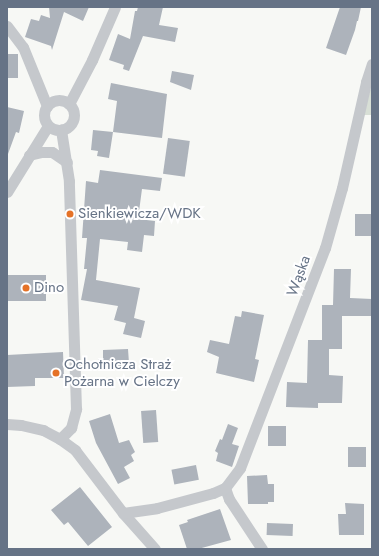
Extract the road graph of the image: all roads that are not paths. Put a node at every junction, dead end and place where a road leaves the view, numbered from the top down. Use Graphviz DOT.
graph roads {
  1 [pos="115,7"];
  2 [pos="7,26"];
  3 [pos="372,64"];
  4 [pos="69,104"];
  5 [pos="47,106"];
  6 [pos="48,126"];
  7 [pos="61,130"];
  8 [pos="29,155"];
  9 [pos="67,162"];
  10 [pos="7,192"];
  11 [pos="7,424"];
  12 [pos="60,439"];
  13 [pos="225,488"];
  14 [pos="123,513"];
  15 [pos="155,549"];
  16 [pos="262,549"];
  1 -- 4 [label="street"];
  2 -- 5 [label="street"];
  3 -- 13 [label="street, Wąska"];
  4 -- 5 [label="street"];
  4 -- 7 [label="street"];
  5 -- 6 [label="street"];
  6 -- 7 [label="street"];
  6 -- 8 [label="street"];
  7 -- 9 [label="street"];
  8 -- 9 [label="street"];
  8 -- 10 [label="street"];
  9 -- 12 [label="street"];
  11 -- 12 [label="street"];
  12 -- 14 [label="street"];
  13 -- 14 [label="street"];
  13 -- 16 [label="street"];
  14 -- 15 [label="street"];
}
